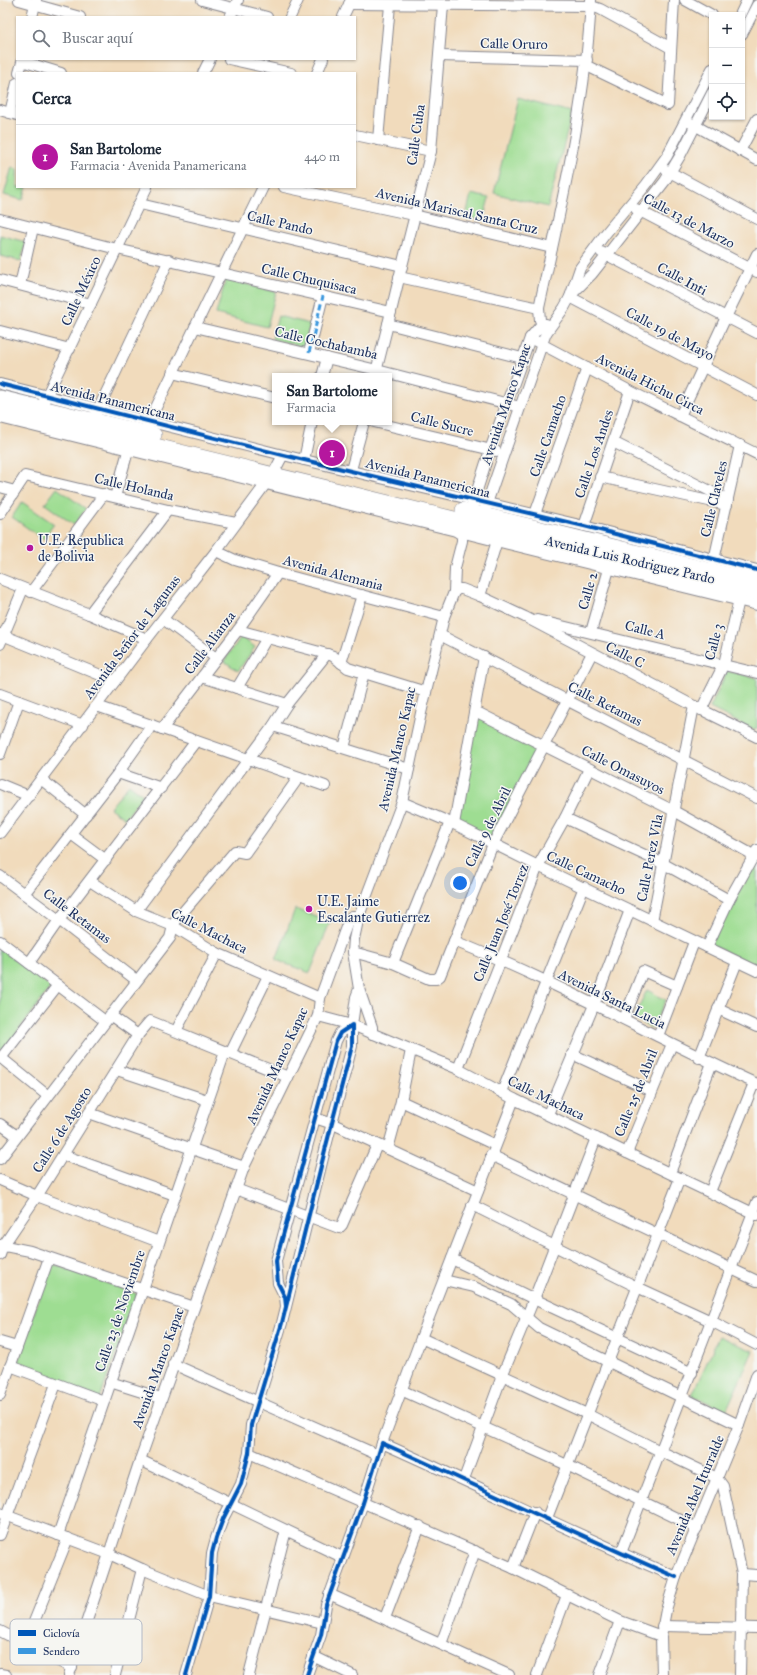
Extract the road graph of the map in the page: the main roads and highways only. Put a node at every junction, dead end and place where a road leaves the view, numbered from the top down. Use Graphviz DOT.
graph roads {
  1 [pos="1,412"];
  2 [pos="138,436"];
  3 [pos="474,516"];
  4 [pos="757,582"];
  5 [pos="757,592"];
  1 -- 2 [label="highway, Avenida Panamericana"];
  1 -- 2 [label="highway, Avenida Panamericana"];
  2 -- 3 [label="highway, Avenida Panamericana"];
  3 -- 4 [label="highway, Avenida Panamericana"];
  3 -- 5 [label="highway, Avenida Panamericana"];
}
